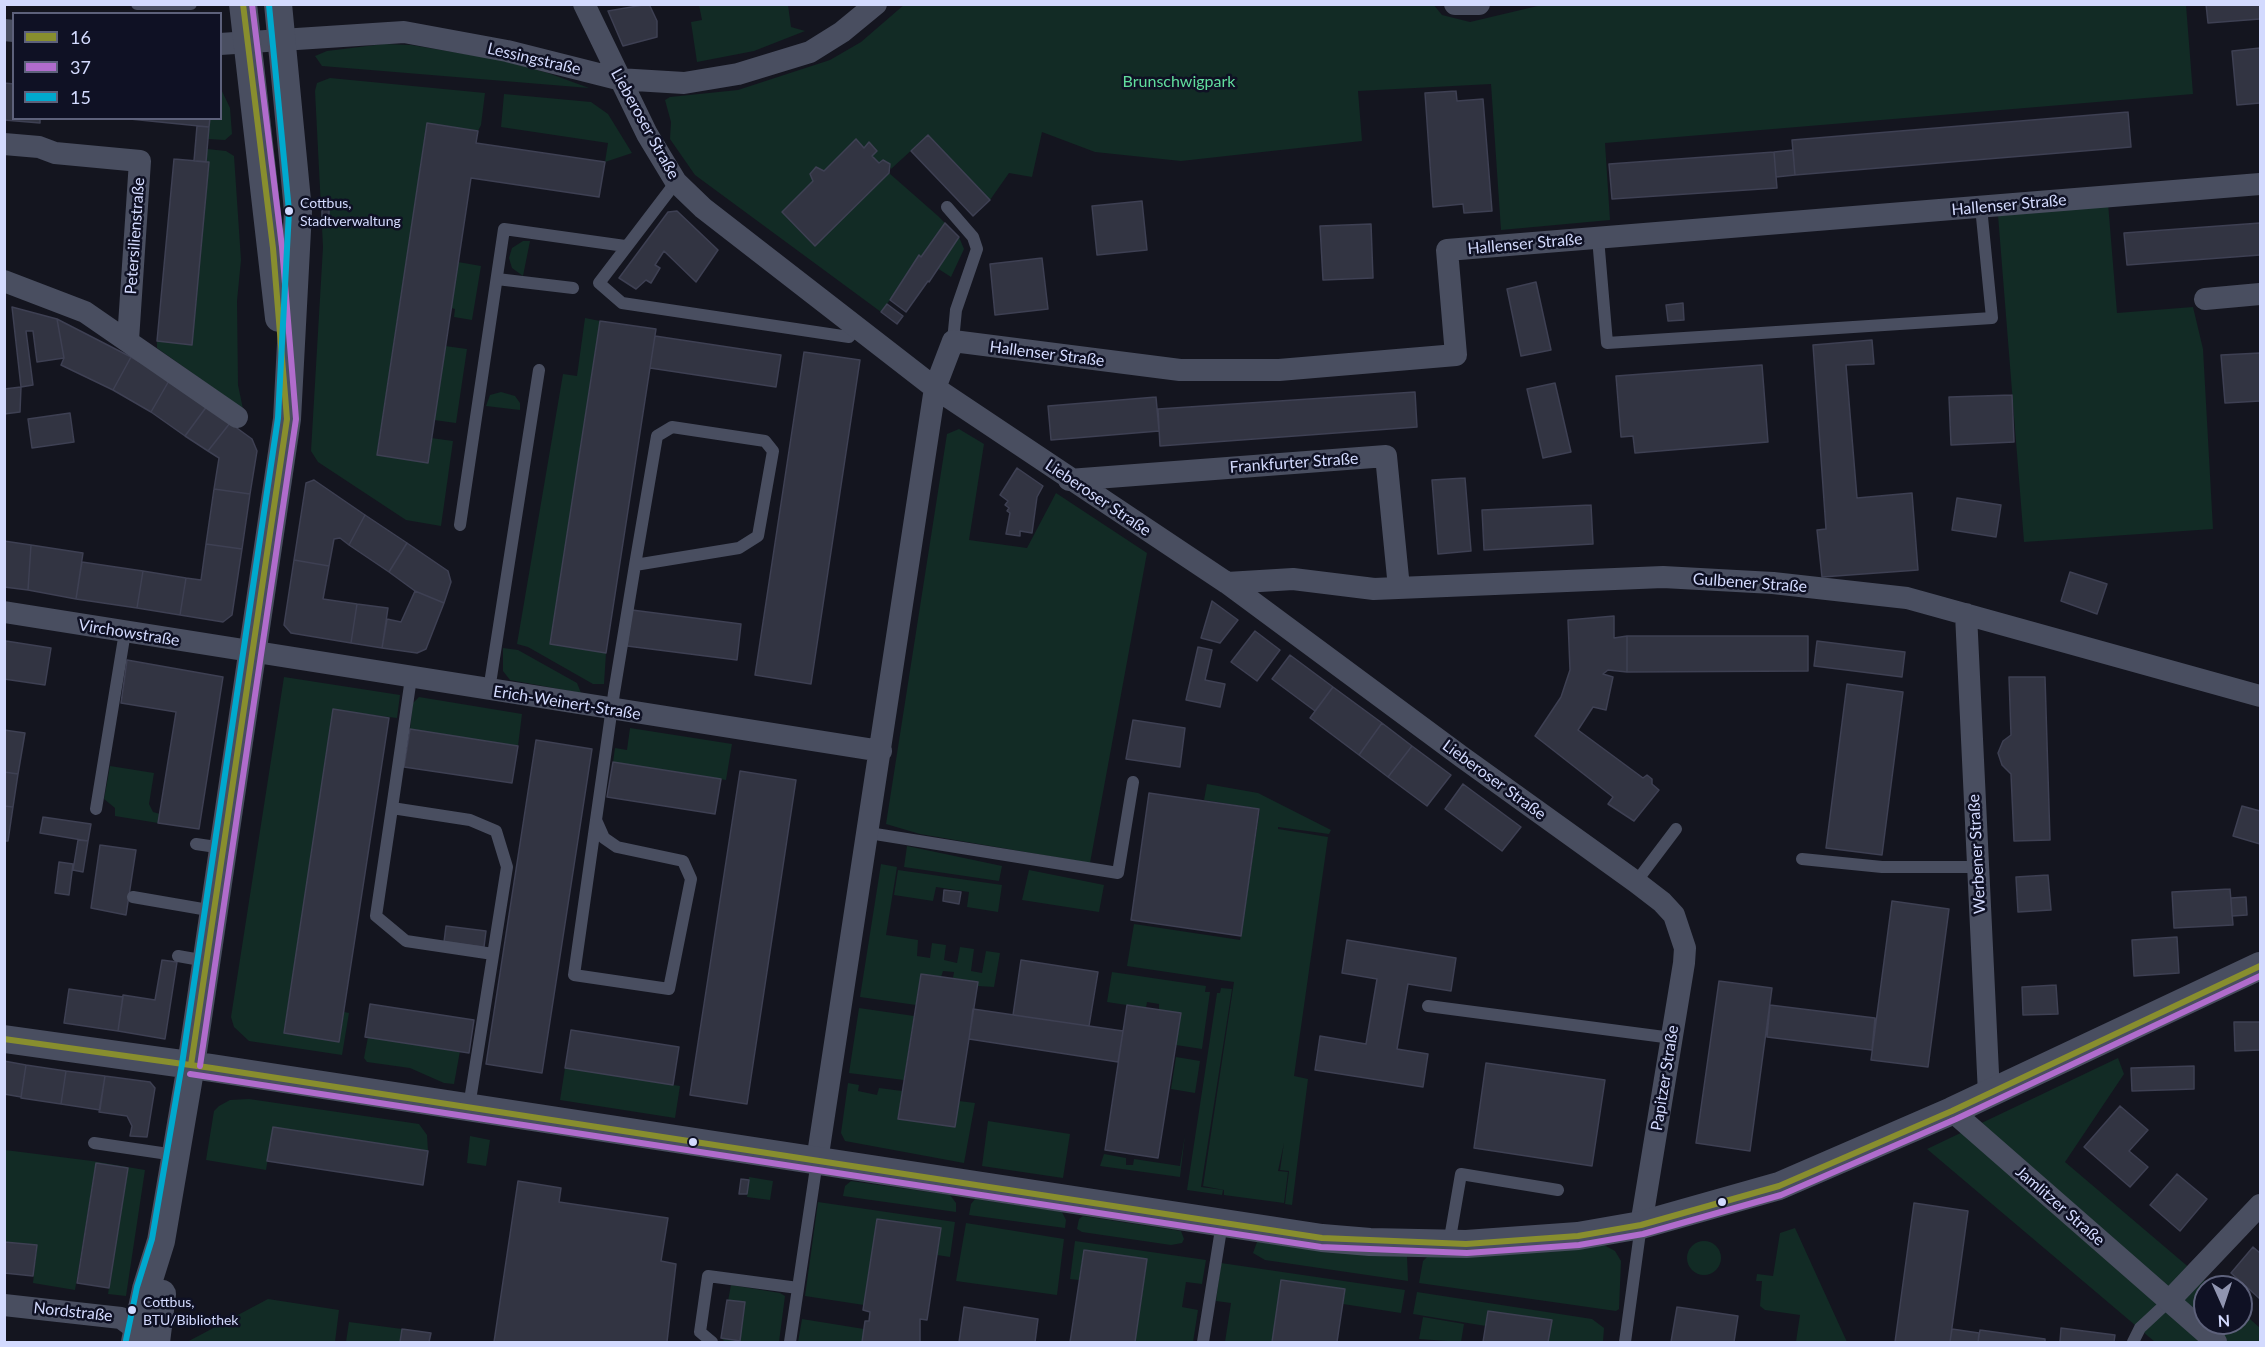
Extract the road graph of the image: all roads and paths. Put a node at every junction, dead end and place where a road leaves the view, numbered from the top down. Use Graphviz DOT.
graph roads {
  1 [pos="191,4"];
  2 [pos="243,4"];
  3 [pos="278,4"];
  4 [pos="584,4"];
  5 [pos="876,4"];
  6 [pos="1455,4"];
  7 [pos="1479,4"];
  8 [pos="149,8"];
  9 [pos="281,40"];
  10 [pos="234,44"];
  11 [pos="618,79"];
  12 [pos="4,144"];
  13 [pos="676,182"];
  14 [pos="2260,184"];
  15 [pos="947,207"];
  16 [pos="1981,207"];
  17 [pos="1598,238"];
  18 [pos="625,246"];
  19 [pos="497,279"];
  20 [pos="4,281"];
  21 [pos="573,288"];
  22 [pos="2260,294"];
  23 [pos="2205,299"];
  24 [pos="857,327"];
  25 [pos="128,340"];
  26 [pos="953,341"];
  27 [pos="539,370"];
  28 [pos="935,388"];
  29 [pos="237,417"];
  30 [pos="287,419"];
  31 [pos="1069,480"];
  32 [pos="460,525"];
  33 [pos="635,565"];
  34 [pos="1227,583"];
  35 [pos="1399,588"];
  36 [pos="4,612"];
  37 [pos="1966,614"];
  38 [pos="125,632"];
  39 [pos="254,652"];
  40 [pos="411,678"];
  41 [pos="489,690"];
  42 [pos="2260,696"];
  43 [pos="611,710"];
  44 [pos="881,751"];
  45 [pos="1133,782"];
  46 [pos="392,808"];
  47 [pos="96,809"];
  48 [pos="596,820"];
  49 [pos="1676,829"];
  50 [pos="868,833"];
  51 [pos="196,844"];
  52 [pos="224,848"];
  53 [pos="1802,859"];
  54 [pos="1978,867"];
  55 [pos="1636,882"];
  56 [pos="133,897"];
  57 [pos="215,912"];
  58 [pos="1681,931"];
  59 [pos="493,954"];
  60 [pos="178,956"];
  61 [pos="207,961"];
  62 [pos="2260,966"];
  63 [pos="1428,1006"];
  64 [pos="1672,1038"];
  65 [pos="4,1039"];
  66 [pos="191,1065"];
  67 [pos="1989,1094"];
  68 [pos="468,1108"];
  69 [pos="1952,1112"];
  70 [pos="94,1143"];
  71 [pos="175,1155"];
  72 [pos="817,1161"];
  73 [pos="1558,1190"];
  74 [pos="2260,1205"];
  75 [pos="1222,1223"];
  76 [pos="1641,1225"];
  77 [pos="1449,1244"];
  78 [pos="798,1288"];
  79 [pos="2169,1301"];
  80 [pos="4,1305"];
  81 [pos="143,1338"];
  82 [pos="712,1342"];
  83 [pos="790,1342"];
  84 [pos="1203,1342"];
  85 [pos="1625,1342"];
  86 [pos="2133,1342"];
  87 [pos="2216,1342"];
  1 -- 8 [label="lane"];
  2 -- 10 [label="street"];
  3 -- 9 [label="street"];
  4 -- 11 [label="street, Lieberoser Straße"];
  5 -- 11 [label="street, Lessingstraße"];
  6 -- 7 [label="street"];
  9 -- 10 [label="street, Lessingstraße"];
  9 -- 11 [label="street, Lessingstraße"];
  9 -- 30 [label="street"];
  10 -- 30 [label="street"];
  11 -- 13 [label="street, Lieberoser Straße"];
  12 -- 25 [label="street, Petersilienstraße"];
  13 -- 18 [label="lane"];
  13 -- 24 [label="street, Lieberoser Straße"];
  14 -- 16 [label="street, Hallenser Straße"];
  15 -- 26 [label="lane"];
  16 -- 17 [label="street, Hallenser Straße"];
  16 -- 17 [label="lane"];
  17 -- 26 [label="street, Hallenser Straße"];
  18 -- 19 [label="lane"];
  18 -- 24 [label="lane"];
  19 -- 21 [label="lane"];
  19 -- 32 [label="lane"];
  20 -- 25 [label="street"];
  22 -- 23 [label="street"];
  24 -- 28 [label="street, Lieberoser Straße"];
  25 -- 29 [label="street"];
  26 -- 28 [label="street"];
  27 -- 41 [label="lane"];
  28 -- 31 [label="street, Lieberoser Straße"];
  28 -- 44 [label="street"];
  30 -- 39 [label="street"];
  31 -- 34 [label="street, Lieberoser Straße"];
  31 -- 35 [label="street, Frankfurter Straße"];
  33 -- 33 [label="lane"];
  33 -- 43 [label="lane"];
  34 -- 35 [label="street, Gulbener Straße"];
  34 -- 55 [label="street, Lieberoser Straße"];
  35 -- 37 [label="street, Gulbener Straße"];
  36 -- 38 [label="street, Virchowstraße"];
  37 -- 42 [label="street, Gulbener Straße"];
  37 -- 54 [label="street, Werbener Straße"];
  38 -- 39 [label="street, Virchowstraße"];
  38 -- 47 [label="lane"];
  39 -- 40 [label="street, Erich-Weinert-Straße"];
  39 -- 52 [label="street"];
  40 -- 41 [label="street, Erich-Weinert-Straße"];
  40 -- 46 [label="lane"];
  41 -- 43 [label="street, Erich-Weinert-Straße"];
  43 -- 44 [label="street, Erich-Weinert-Straße"];
  43 -- 48 [label="lane"];
  44 -- 50 [label="street"];
  45 -- 50 [label="lane"];
  46 -- 59 [label="lane"];
  46 -- 59 [label="lane"];
  48 -- 48 [label="lane"];
  49 -- 55 [label="lane"];
  50 -- 72 [label="street"];
  51 -- 52 [label="lane"];
  52 -- 57 [label="street"];
  53 -- 54 [label="lane"];
  54 -- 67 [label="street, Werbener Straße"];
  55 -- 58 [label="street, Lieberoser Straße"];
  56 -- 57 [label="lane"];
  57 -- 61 [label="street"];
  58 -- 64 [label="street, Papitzer Straße"];
  59 -- 68 [label="lane"];
  60 -- 61 [label="lane"];
  61 -- 66 [label="street"];
  62 -- 67 [label="street"];
  63 -- 64 [label="lane"];
  64 -- 76 [label="street, Papitzer Straße"];
  65 -- 66 [label="street"];
  66 -- 68 [label="street"];
  66 -- 71 [label="street"];
  67 -- 69 [label="street"];
  68 -- 72 [label="street"];
  69 -- 76 [label="street"];
  69 -- 79 [label="street, Jamlitzer Straße"];
  70 -- 71 [label="lane"];
  71 -- 81 [label="street"];
  72 -- 75 [label="street"];
  72 -- 78 [label="lane"];
  73 -- 77 [label="lane"];
  74 -- 79 [label="street"];
  75 -- 77 [label="street"];
  75 -- 84 [label="lane"];
  76 -- 77 [label="street"];
  76 -- 85 [label="lane"];
  78 -- 82 [label="lane"];
  78 -- 83 [label="lane"];
  79 -- 86 [label="lane"];
  79 -- 87 [label="street, Jamlitzer Straße"];
  80 -- 81 [label="street, Nordstraße"];
}
